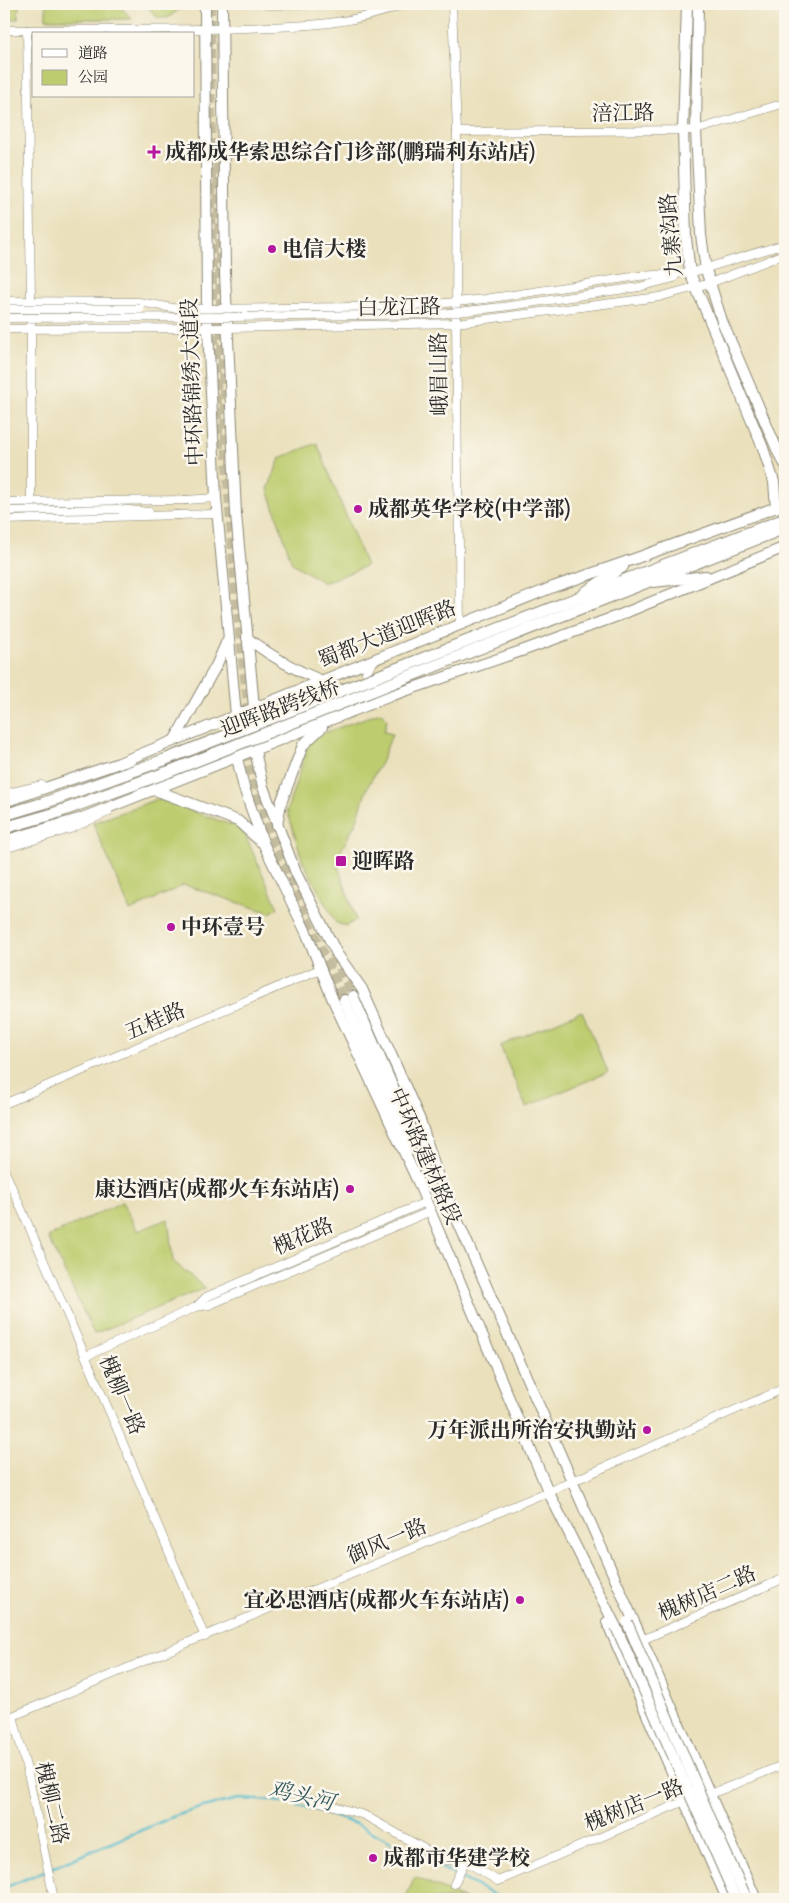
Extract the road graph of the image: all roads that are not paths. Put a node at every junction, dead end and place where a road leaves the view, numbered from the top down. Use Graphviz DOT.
graph roads {
  1 [pos="205,4"];
  2 [pos="222,4"];
  3 [pos="404,4"];
  4 [pos="452,4"];
  5 [pos="687,4"];
  6 [pos="698,4"];
  7 [pos="206,29"];
  8 [pos="222,29"];
  9 [pos="4,30"];
  10 [pos="27,30"];
  11 [pos="785,103"];
  12 [pos="683,130"];
  13 [pos="696,130"];
  14 [pos="457,132"];
  15 [pos="785,244"];
  16 [pos="785,254"];
  17 [pos="706,270"];
  18 [pos="690,273"];
  19 [pos="710,283"];
  20 [pos="695,288"];
  21 [pos="31,300"];
  22 [pos="4,301"];
  23 [pos="456,302"];
  24 [pos="174,308"];
  25 [pos="207,308"];
  26 [pos="226,308"];
  27 [pos="4,309"];
  28 [pos="4,318"];
  29 [pos="456,323"];
  30 [pos="208,328"];
  31 [pos="227,328"];
  32 [pos="4,329"];
  33 [pos="30,329"];
  34 [pos="785,464"];
  35 [pos="216,498"];
  36 [pos="188,500"];
  37 [pos="31,501"];
  38 [pos="4,502"];
  39 [pos="781,506"];
  40 [pos="119,509"];
  41 [pos="4,511"];
  42 [pos="217,514"];
  43 [pos="180,516"];
  44 [pos="785,518"];
  45 [pos="31,519"];
  46 [pos="4,520"];
  47 [pos="785,528"];
  48 [pos="784,549"];
  49 [pos="634,559"];
  50 [pos="719,574"];
  51 [pos="648,583"];
  52 [pos="567,606"];
  53 [pos="460,624"];
  54 [pos="228,637"];
  55 [pos="247,638"];
  56 [pos="377,658"];
  57 [pos="322,681"];
  58 [pos="393,695"];
  59 [pos="254,707"];
  60 [pos="236,715"];
  61 [pos="327,722"];
  62 [pos="174,741"];
  63 [pos="255,751"];
  64 [pos="237,758"];
  65 [pos="119,763"];
  66 [pos="71,780"];
  67 [pos="154,790"];
  68 [pos="4,794"];
  69 [pos="132,799"];
  70 [pos="4,802"];
  71 [pos="4,815"];
  72 [pos="277,826"];
  73 [pos="4,828"];
  74 [pos="4,841"];
  75 [pos="264,845"];
  76 [pos="4,849"];
  77 [pos="320,969"];
  78 [pos="4,1104"];
  79 [pos="4,1169"];
  80 [pos="437,1174"];
  81 [pos="418,1182"];
  82 [pos="428,1207"];
  83 [pos="86,1356"];
  84 [pos="785,1388"];
  85 [pos="571,1482"];
  86 [pos="548,1491"];
  87 [pos="604,1554"];
  88 [pos="585,1567"];
  89 [pos="785,1578"];
  90 [pos="205,1637"];
  91 [pos="642,1640"];
  92 [pos="13,1716"];
  93 [pos="4,1725"];
  94 [pos="785,1764"];
  95 [pos="297,1795"];
  96 [pos="710,1795"];
  97 [pos="684,1801"];
  98 [pos="465,1861"];
  99 [pos="454,1884"];
  100 [pos="54,1899"];
  101 [pos="727,1899"];
  102 [pos="736,1899"];
  103 [pos="747,1899"];
  104 [pos="756,1899"];
  1 -- 7 [label="main road, 中环路锦绣大道段"];
  2 -- 8 [label="main road, 中环路锦绣大道段"];
  3 -- 8 [label="street"];
  4 -- 14 [label="street, 峨眉山路"];
  5 -- 12 [label="main road, 九寨沟路"];
  6 -- 13 [label="main road, 九寨沟路"];
  7 -- 8 [label="street"];
  7 -- 10 [label="street"];
  7 -- 25 [label="main road, 中环路锦绣大道段"];
  8 -- 26 [label="main road, 中环路锦绣大道段"];
  9 -- 10 [label="street"];
  10 -- 21 [label="street"];
  11 -- 13 [label="street, 涪江路"];
  12 -- 13 [label="street, 涪江路"];
  12 -- 14 [label="street, 涪江路"];
  12 -- 18 [label="main road, 九寨沟路"];
  13 -- 17 [label="main road, 九寨沟路"];
  14 -- 23 [label="street, 峨眉山路"];
  15 -- 17 [label="street, 白龙江路"];
  16 -- 19 [label="street, 白龙江路"];
  17 -- 18 [label="street, 白龙江路"];
  17 -- 19 [label="main road, 九寨沟路"];
  18 -- 20 [label="main road, 九寨沟路"];
  18 -- 23 [label="street, 白龙江路"];
  18 -- 28 [label="street, bridge"];
  19 -- 20 [label="street, 白龙江路"];
  19 -- 34 [label="main road, 九寨沟路"];
  20 -- 29 [label="street, 白龙江路"];
  20 -- 39 [label="main road, 九寨沟路"];
  21 -- 22 [label="street, 白龙江路"];
  21 -- 24 [label="street, 白龙江路"];
  21 -- 33 [label="street"];
  23 -- 26 [label="street, 白龙江路"];
  23 -- 29 [label="street, 峨眉山路"];
  24 -- 25 [label="street, 白龙江路"];
  24 -- 27 [label="street, bridge"];
  25 -- 26 [label="street, 白龙江路"];
  25 -- 30 [label="main road, 中环路锦绣大道段"];
  26 -- 31 [label="main road, 中环路锦绣大道段"];
  29 -- 31 [label="street, 白龙江路"];
  29 -- 53 [label="street, 峨眉山路"];
  30 -- 31 [label="street, 白龙江路"];
  30 -- 33 [label="street, 白龙江路"];
  30 -- 35 [label="main road, 中环路锦绣大道段"];
  31 -- 55 [label="main road, 中环路锦绣大道段"];
  32 -- 33 [label="street, 白龙江路"];
  33 -- 37 [label="street"];
  35 -- 36 [label="street"];
  35 -- 42 [label="main road, 中环路锦绣大道段"];
  36 -- 37 [label="street"];
  36 -- 40 [label="street"];
  37 -- 38 [label="street"];
  37 -- 45 [label="street"];
  39 -- 49 [label="main road, 蜀都大道迎晖路"];
  40 -- 41 [label="street, bridge"];
  40 -- 43 [label="street"];
  42 -- 43 [label="street"];
  42 -- 54 [label="main road, 中环路锦绣大道段"];
  43 -- 45 [label="street"];
  44 -- 52 [label="highway"];
  45 -- 46 [label="street"];
  47 -- 51 [label="highway"];
  48 -- 50 [label="main road"];
  49 -- 52 [label="main road"];
  49 -- 53 [label="main road, 蜀都大道迎晖路"];
  50 -- 51 [label="main road"];
  50 -- 58 [label="main road"];
  51 -- 52 [label="highway"];
  52 -- 71 [label="highway, 迎晖路跨线桥, bridge"];
  52 -- 73 [label="highway, 迎晖路跨线桥, bridge"];
  53 -- 56 [label="main road, 蜀都大道迎晖路"];
  54 -- 60 [label="main road, 中环路锦绣大道段"];
  54 -- 62 [label="main road"];
  55 -- 57 [label="main road"];
  55 -- 59 [label="main road, 中环路锦绣大道段"];
  56 -- 57 [label="main road, 蜀都大道迎晖路"];
  56 -- 58 [label="street"];
  57 -- 59 [label="main road, 蜀都大道迎晖路"];
  58 -- 61 [label="main road"];
  59 -- 60 [label="main road, 蜀都大道迎晖路"];
  59 -- 63 [label="main road, 中环路锦绣大道段"];
  60 -- 62 [label="main road, 蜀都大道迎晖路"];
  60 -- 64 [label="main road, 中环路锦绣大道段"];
  61 -- 63 [label="main road"];
  61 -- 72 [label="main road"];
  62 -- 65 [label="main road, 蜀都大道迎晖路"];
  63 -- 64 [label="main road"];
  63 -- 72 [label="main road, 中环路建材路段"];
  64 -- 67 [label="main road"];
  64 -- 75 [label="main road, 中环路建材路段"];
  65 -- 66 [label="main road, 蜀都大道迎晖路"];
  65 -- 69 [label="street"];
  66 -- 68 [label="street"];
  66 -- 70 [label="main road, 蜀都大道迎晖路"];
  67 -- 69 [label="main road"];
  67 -- 75 [label="main road"];
  69 -- 74 [label="main road"];
  69 -- 76 [label="street"];
  72 -- 80 [label="main road, 中环路建材路段"];
  75 -- 77 [label="main road, 中环路建材路段"];
  77 -- 78 [label="street, 五桂路"];
  77 -- 81 [label="main road, 中环路建材路段"];
  79 -- 83 [label="street, 槐柳一路"];
  80 -- 81 [label="main road"];
  80 -- 85 [label="main road, 中环路建材路段"];
  81 -- 82 [label="main road, 中环路建材路段"];
  82 -- 83 [label="street, 槐花路"];
  82 -- 86 [label="main road, 中环路建材路段"];
  83 -- 90 [label="street, 槐柳一路"];
  84 -- 85 [label="street, 御风一路"];
  85 -- 86 [label="street, 御风一路"];
  85 -- 87 [label="main road, 中环路建材路段"];
  86 -- 88 [label="main road, 中环路建材路段"];
  86 -- 90 [label="street, 御风一路"];
  87 -- 91 [label="main road"];
  87 -- 103 [label="main road, bridge"];
  88 -- 97 [label="main road"];
  88 -- 102 [label="main road, bridge"];
  89 -- 91 [label="street, 槐树店二路"];
  90 -- 92 [label="street, 御风一路"];
  91 -- 96 [label="main road"];
  92 -- 93 [label="street, 御风一路"];
  92 -- 100 [label="street, 槐柳二路"];
  94 -- 96 [label="street, 槐树店一路"];
  95 -- 98 [label="street"];
  96 -- 97 [label="street, 槐树店一路"];
  96 -- 104 [label="main road"];
  97 -- 98 [label="street, 槐树店一路"];
  97 -- 101 [label="main road"];
  98 -- 99 [label="street"];
}
